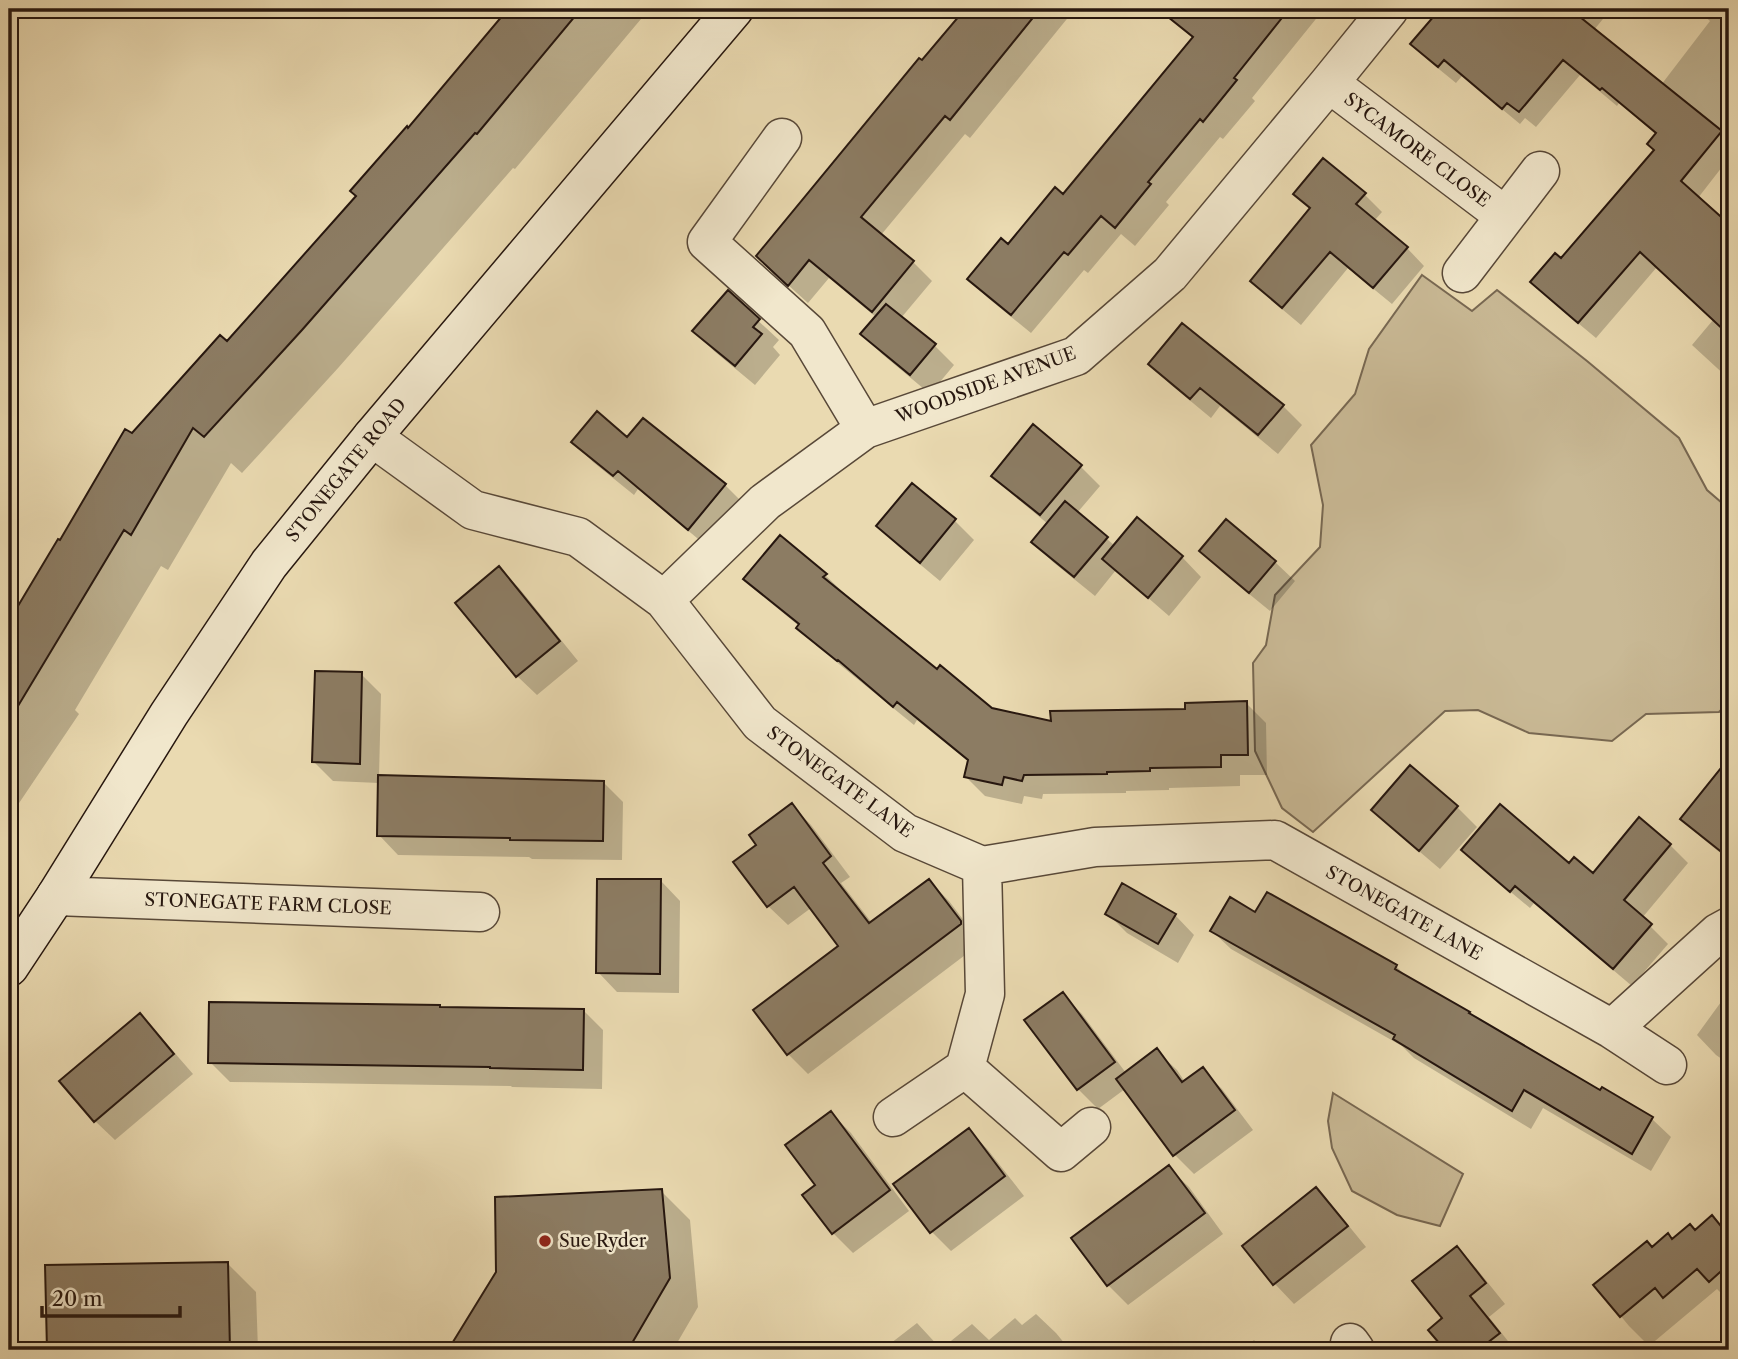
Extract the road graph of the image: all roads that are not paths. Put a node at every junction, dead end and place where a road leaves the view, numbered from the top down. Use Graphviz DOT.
graph roads {
  1 [pos="734,9"];
  2 [pos="1389,9"];
  3 [pos="1329,83"];
  4 [pos="782,138"];
  5 [pos="1540,171"];
  6 [pos="1504,216"];
  7 [pos="1462,273"];
  8 [pos="865,429"];
  9 [pos="372,437"];
  10 [pos="664,600"];
  11 [pos="982,866"];
  12 [pos="56,896"];
  13 [pos="480,912"];
  14 [pos="1729,927"];
  15 [pos="9,967"];
  16 [pos="1612,1029"];
  17 [pos="1667,1065"];
  18 [pos="965,1068"];
  19 [pos="893,1117"];
  20 [pos="1091,1127"];
  1 -- 9 [label="street, STONEGATE ROAD"];
  2 -- 3 [label="street, WOODSIDE AVENUE"];
  3 -- 6 [label="street, SYCAMORE CLOSE"];
  3 -- 8 [label="street, WOODSIDE AVENUE"];
  4 -- 8 [label="street"];
  5 -- 6 [label="street, SYCAMORE CLOSE"];
  6 -- 7 [label="street, SYCAMORE CLOSE"];
  8 -- 10 [label="street, WOODSIDE AVENUE"];
  9 -- 10 [label="street, STONEGATE LANE"];
  9 -- 12 [label="street, STONEGATE ROAD"];
  10 -- 11 [label="street, STONEGATE LANE"];
  11 -- 16 [label="street, STONEGATE LANE"];
  11 -- 18 [label="street"];
  12 -- 13 [label="street, STONEGATE FARM CLOSE"];
  12 -- 15 [label="street, STONEGATE ROAD"];
  14 -- 16 [label="street"];
  16 -- 17 [label="street, STONEGATE LANE"];
  18 -- 19 [label="street"];
  18 -- 20 [label="street"];
}
